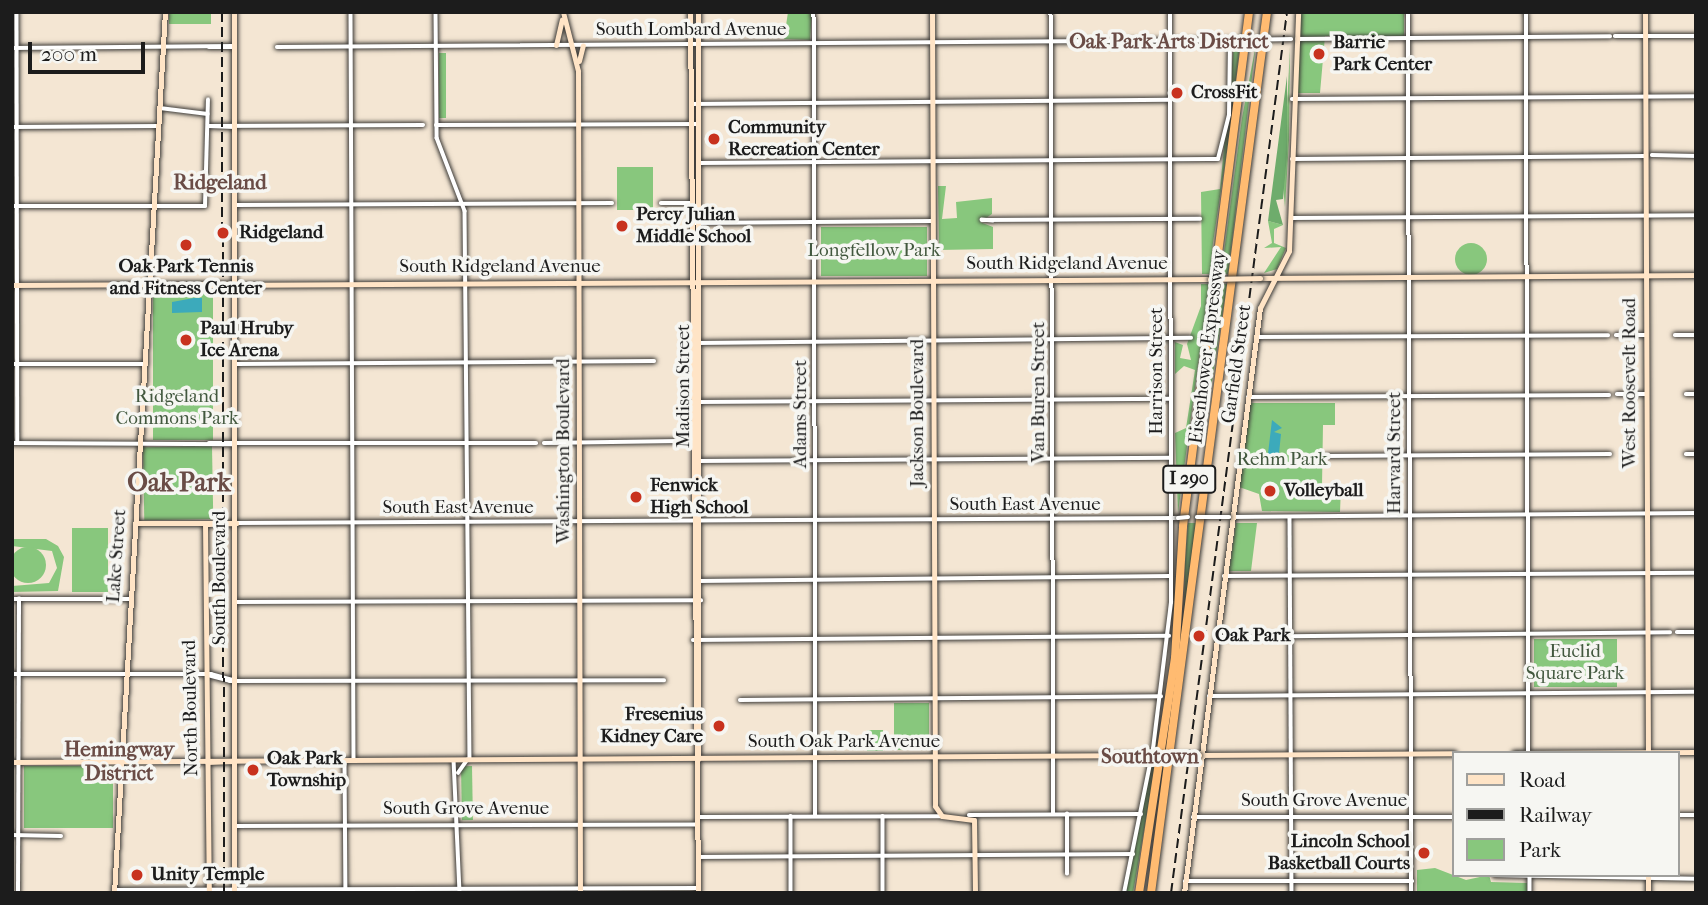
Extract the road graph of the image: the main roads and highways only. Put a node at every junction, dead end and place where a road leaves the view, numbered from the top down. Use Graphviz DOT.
graph roads {
  1 [pos="1249,12"];
  2 [pos="1261,12"];
  3 [pos="1267,12"];
  4 [pos="1261,62"];
  5 [pos="1139,893"];
  6 [pos="1151,893"];
  1 -- 5 [label="highway, Eisenhower Expressway / I 290"];
  2 -- 4 [label="highway"];
  3 -- 4 [label="highway, Eisenhower Expressway / I 290"];
  4 -- 6 [label="highway, Eisenhower Expressway / I 290"];
}
